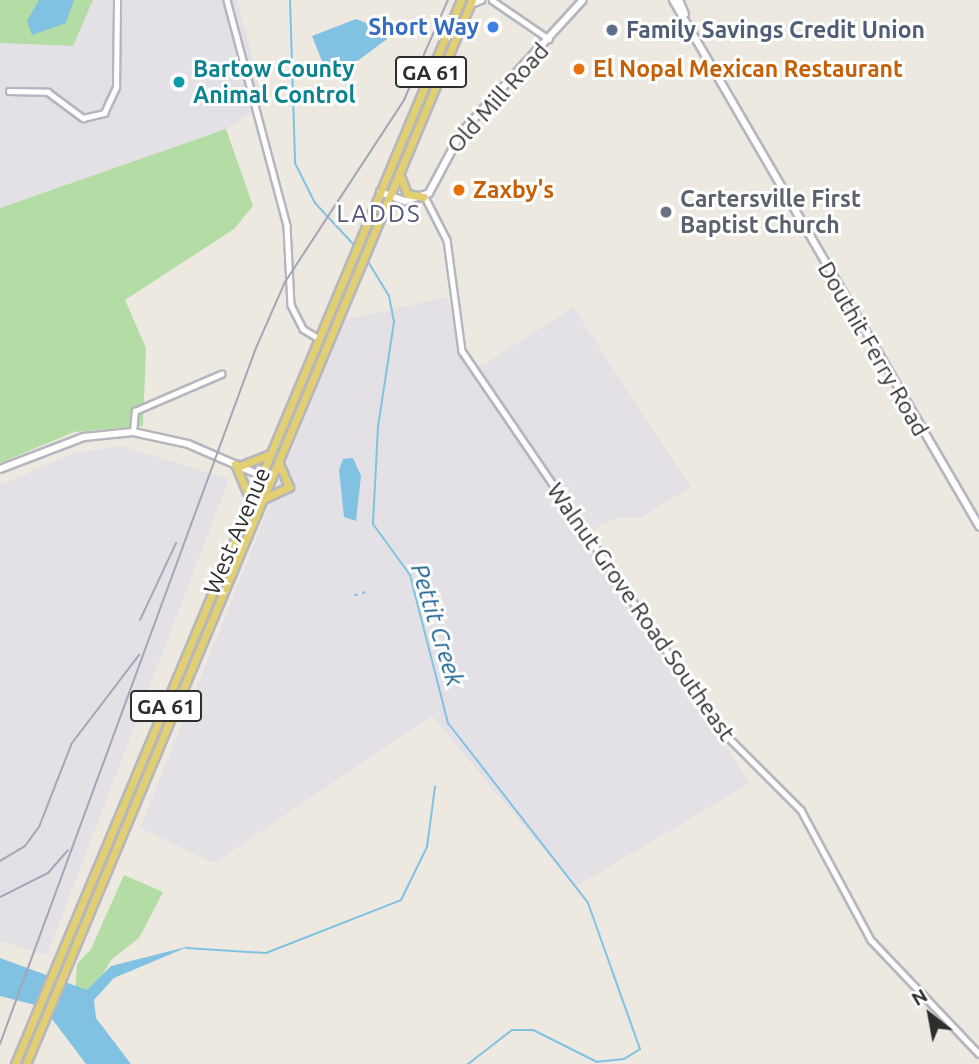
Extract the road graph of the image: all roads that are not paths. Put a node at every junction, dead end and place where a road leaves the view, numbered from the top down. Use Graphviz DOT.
graph roads {
  1 [pos="117,0"];
  2 [pos="227,0"];
  3 [pos="461,0"];
  4 [pos="481,0"];
  5 [pos="491,0"];
  6 [pos="583,0"];
  7 [pos="673,0"];
  8 [pos="679,0"];
  9 [pos="471,2"];
  10 [pos="688,23"];
  11 [pos="550,40"];
  12 [pos="9,91"];
  13 [pos="399,173"];
  14 [pos="380,192"];
  15 [pos="389,196"];
  16 [pos="424,197"];
  17 [pos="318,338"];
  18 [pos="221,374"];
  19 [pos="133,432"];
  20 [pos="270,452"];
  21 [pos="278,458"];
  22 [pos="238,465"];
  23 [pos="0,469"];
  24 [pos="260,475"];
  25 [pos="269,479"];
  26 [pos="249,500"];
  27 [pos="258,505"];
  28 [pos="979,526"];
  29 [pos="979,1054"];
  30 [pos="15,1064"];
  31 [pos="26,1064"];
  1 -- 12 [label="street"];
  2 -- 17 [label="street"];
  3 -- 14 [label="main road, West Avenue / GA 61"];
  4 -- 9 [label="street"];
  5 -- 11 [label="street"];
  6 -- 11 [label="street, Old Mill Road"];
  7 -- 10 [label="street, Douthit Ferry Road"];
  8 -- 10 [label="street, Douthit Ferry Road"];
  9 -- 13 [label="main road, West Avenue / GA 61"];
  10 -- 28 [label="street, Douthit Ferry Road"];
  11 -- 16 [label="street, Old Mill Road"];
  13 -- 15 [label="main road, West Avenue / GA 61"];
  13 -- 16 [label="main road"];
  14 -- 15 [label="street"];
  14 -- 17 [label="main road, West Avenue / GA 61"];
  15 -- 16 [label="street"];
  15 -- 21 [label="main road, West Avenue / GA 61"];
  16 -- 29 [label="street, Walnut Grove Road Southeast"];
  17 -- 20 [label="main road, West Avenue / GA 61"];
  18 -- 19 [label="street"];
  19 -- 22 [label="street"];
  19 -- 23 [label="street"];
  20 -- 22 [label="main road"];
  20 -- 24 [label="main road, West Avenue / GA 61"];
  21 -- 25 [label="main road, West Avenue / GA 61"];
  21 -- 27 [label="main road"];
  22 -- 24 [label="street"];
  22 -- 26 [label="main road"];
  24 -- 25 [label="street"];
  24 -- 26 [label="main road, West Avenue / GA 61"];
  25 -- 27 [label="main road, West Avenue / GA 61"];
  26 -- 30 [label="main road, West Avenue / GA 61"];
  27 -- 31 [label="main road, West Avenue / GA 61"];
}
